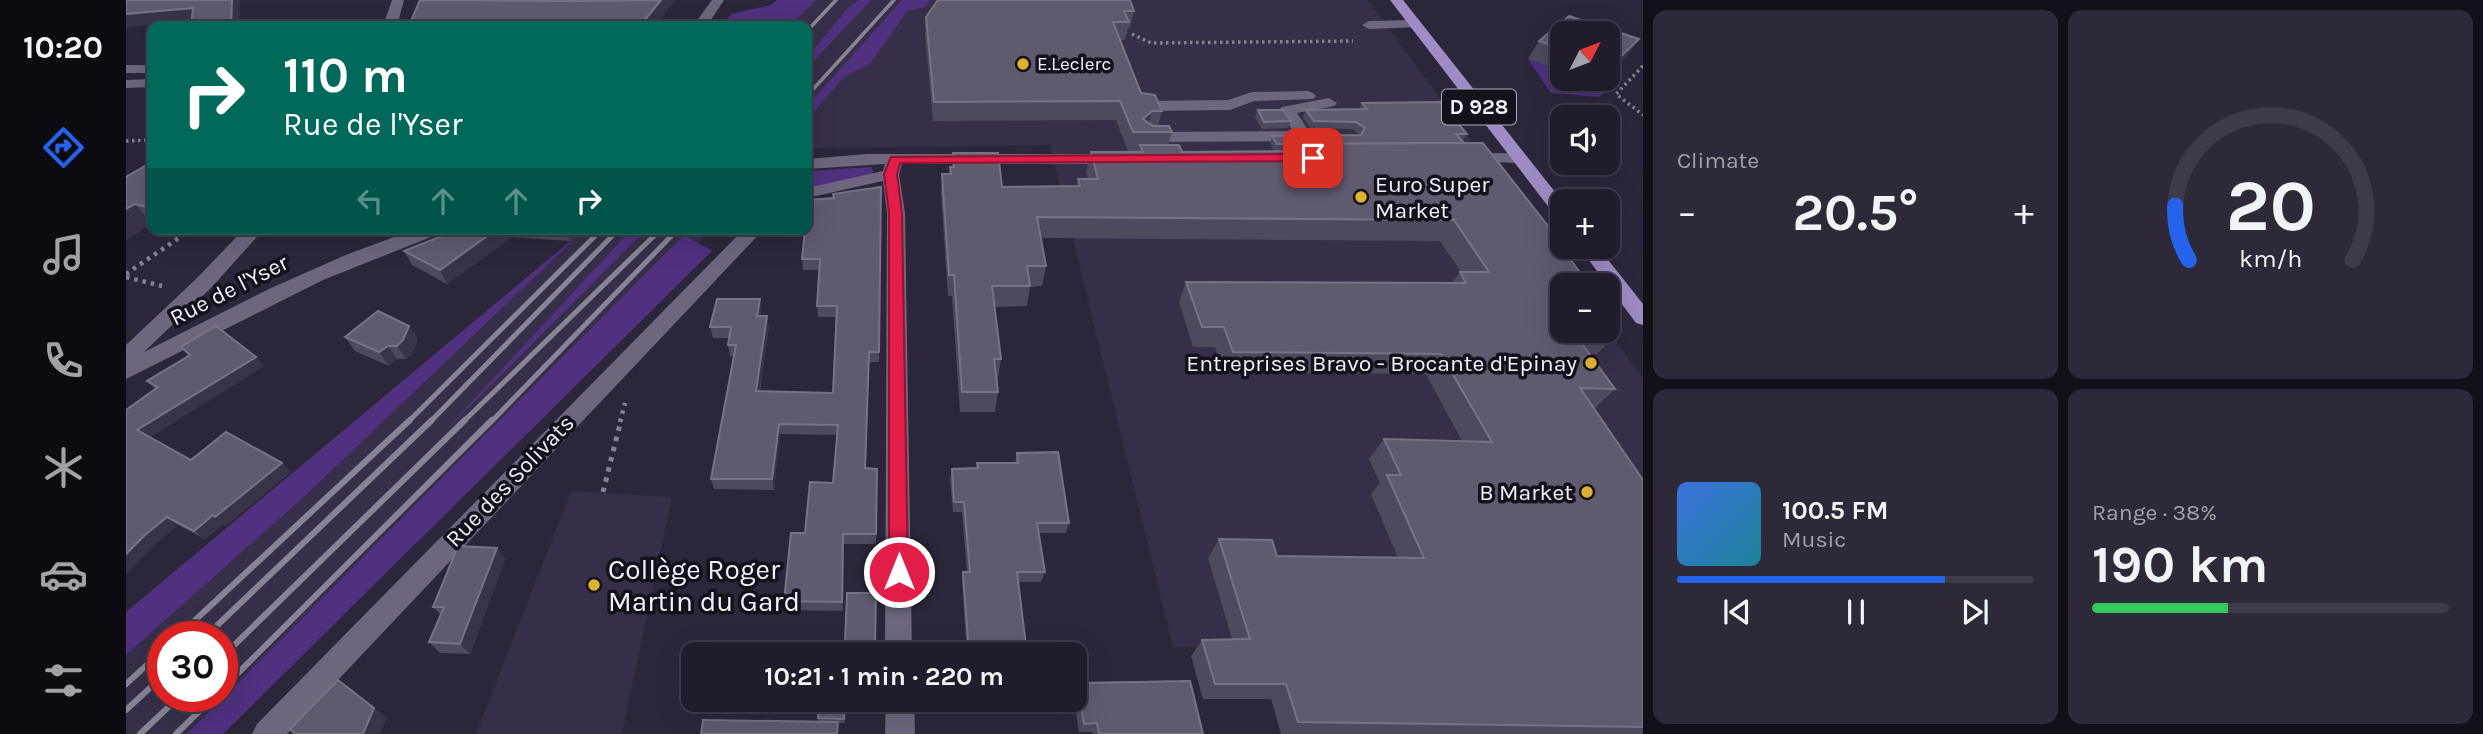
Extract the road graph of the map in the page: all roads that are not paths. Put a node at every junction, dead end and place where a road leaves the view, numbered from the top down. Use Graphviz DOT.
graph roads {
  1 [pos="398,0"];
  2 [pos="718,0"];
  3 [pos="1396,0"];
  4 [pos="392,21"];
  5 [pos="703,21"];
  6 [pos="1415,24"];
  7 [pos="1369,25"];
  8 [pos="126,69"];
  9 [pos="147,69"];
  10 [pos="147,83"];
  11 [pos="126,84"];
  12 [pos="1147,106"];
  13 [pos="1148,137"];
  14 [pos="1450,158"];
  15 [pos="1518,158"];
  16 [pos="1128,159"];
  17 [pos="812,164"];
  18 [pos="893,167"];
  19 [pos="812,191"];
  20 [pos="1550,198"];
  21 [pos="249,235"];
  22 [pos="419,235"];
  23 [pos="749,235"];
  24 [pos="1597,259"];
  25 [pos="1643,318"];
  26 [pos="126,357"];
  27 [pos="126,371"];
  28 [pos="899,642"];
  29 [pos="900,712"];
  30 [pos="267,734"];
  31 [pos="900,734"];
  1 -- 4 [label="street"];
  2 -- 5 [label="street"];
  3 -- 6 [label="main road, D 928"];
  6 -- 7 [label="street"];
  6 -- 15 [label="main road, D 928"];
  8 -- 9 [label="street"];
  10 -- 11 [label="street"];
  12 -- 13 [label="street"];
  14 -- 15 [label="street"];
  15 -- 20 [label="main road, D 928"];
  16 -- 18 [label="street"];
  17 -- 18 [label="street"];
  18 -- 19 [label="street"];
  18 -- 28 [label="street"];
  21 -- 26 [label="street"];
  22 -- 27 [label="street, Rue de l'Yser"];
  23 -- 30 [label="street, Rue des Solivats"];
  24 -- 25 [label="main road"];
  29 -- 31 [label="street"];
}
